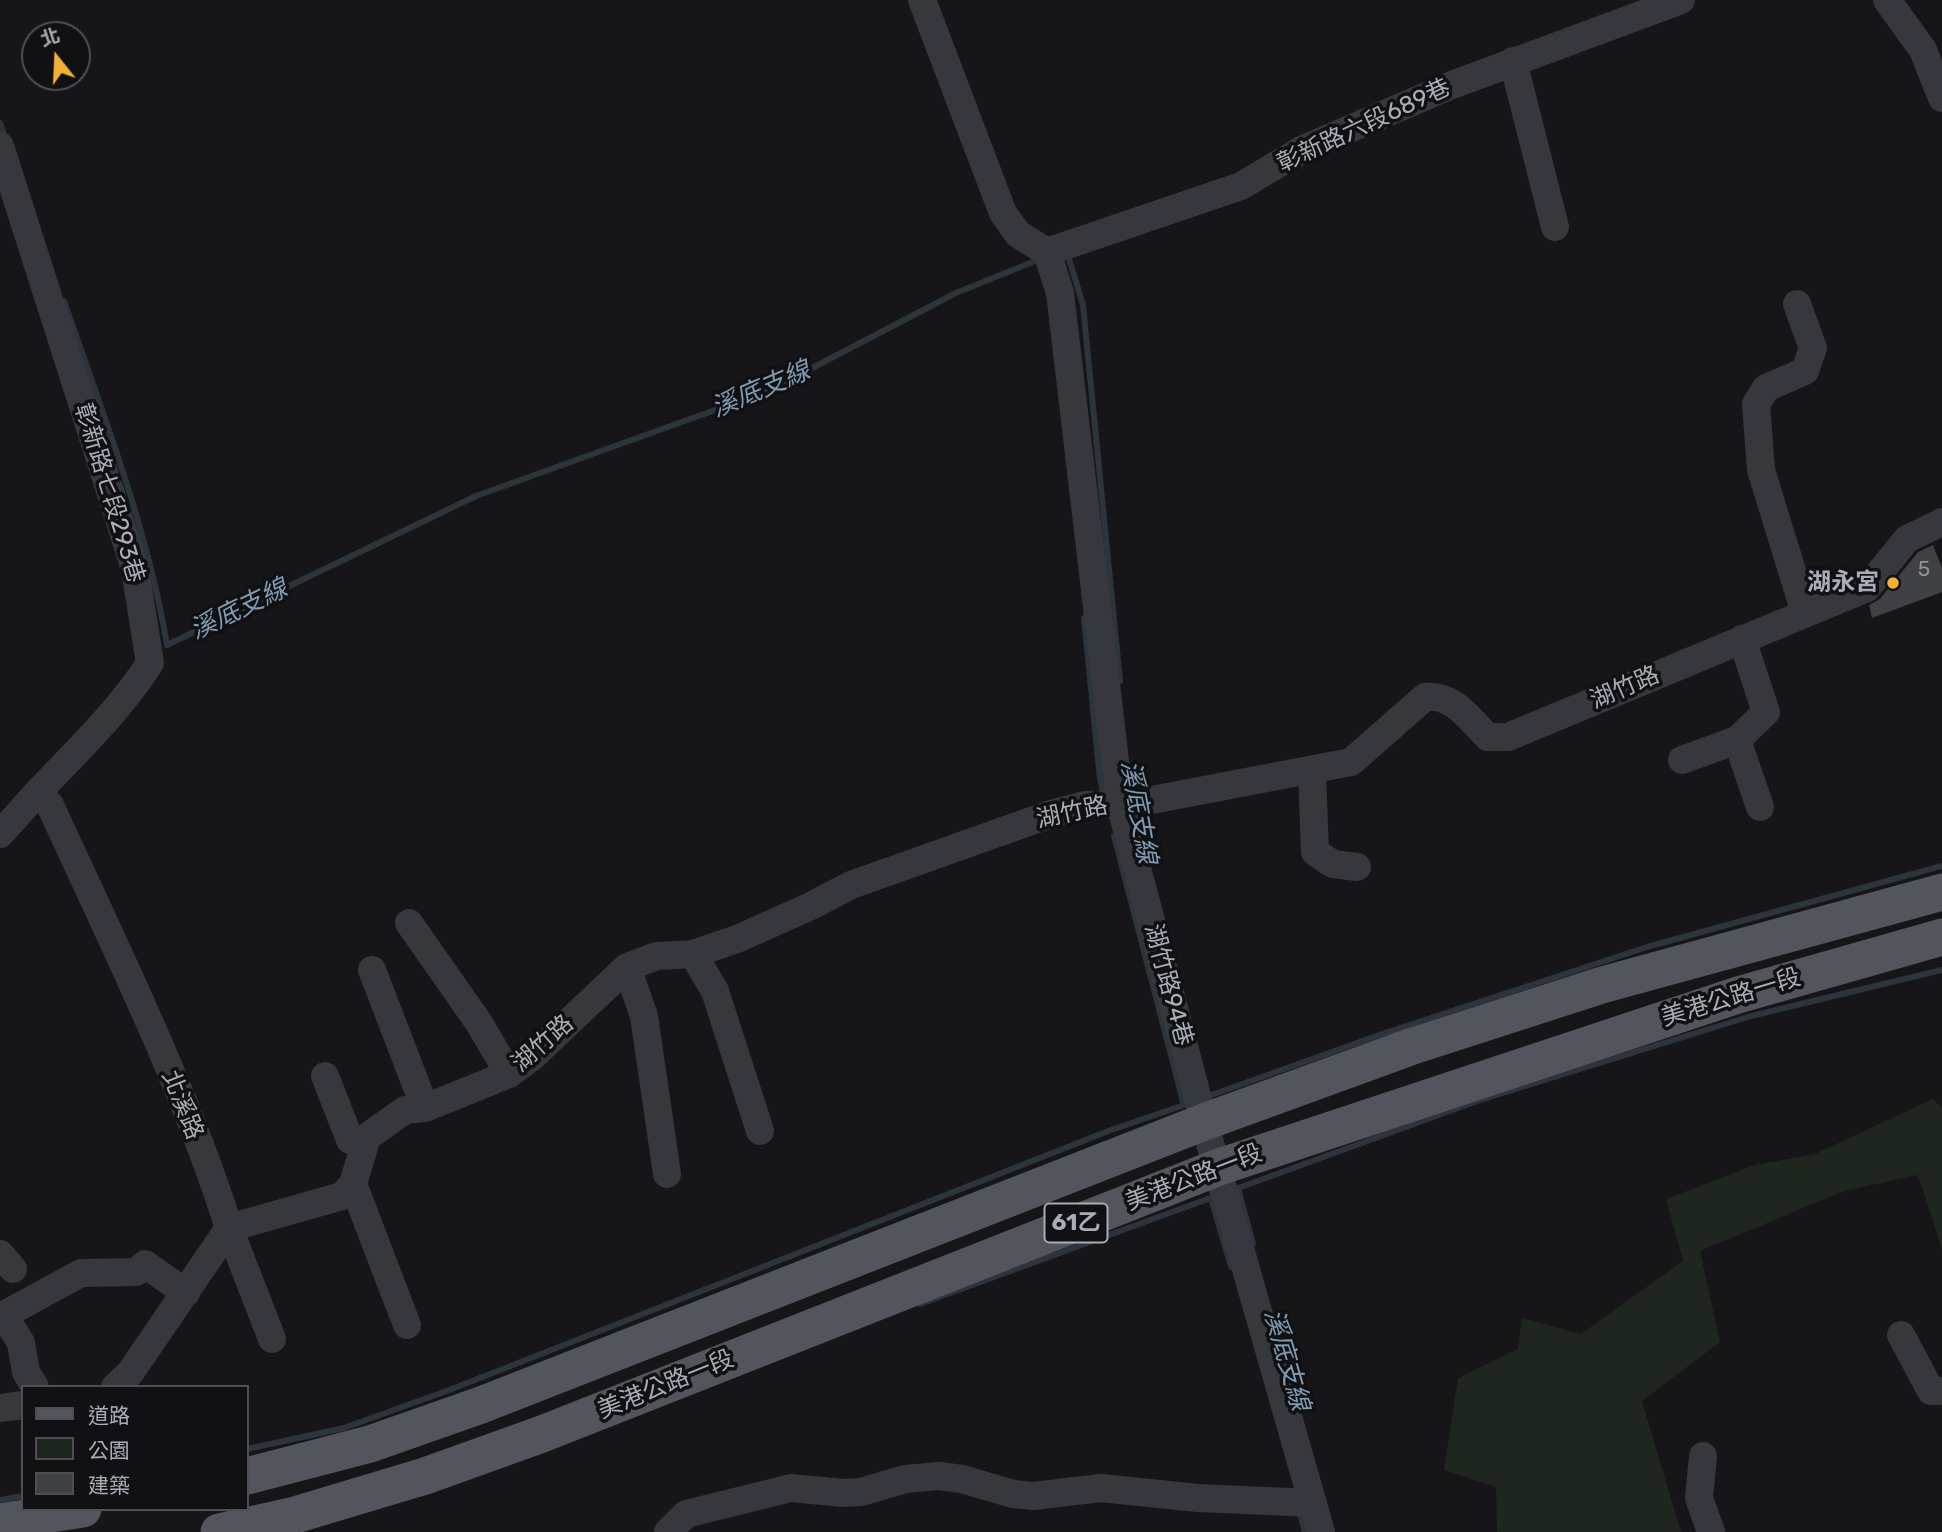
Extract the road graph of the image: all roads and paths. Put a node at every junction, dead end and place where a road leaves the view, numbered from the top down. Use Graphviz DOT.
graph roads {
  1 [pos="922,0"];
  2 [pos="1681,0"];
  3 [pos="1887,0"];
  4 [pos="1513,61"];
  5 [pos="1942,98"];
  6 [pos="0,146"];
  7 [pos="1555,227"];
  8 [pos="1047,252"];
  9 [pos="1797,304"];
  10 [pos="1942,522"];
  11 [pos="1805,613"];
  12 [pos="1742,639"];
  13 [pos="1737,740"];
  14 [pos="1682,760"];
  15 [pos="1312,772"];
  16 [pos="44,798"];
  17 [pos="1120,803"];
  18 [pos="1760,807"];
  19 [pos="0,834"];
  20 [pos="1357,867"];
  21 [pos="1942,892"];
  22 [pos="410,923"];
  23 [pos="1942,937"];
  24 [pos="693,954"];
  25 [pos="627,967"];
  26 [pos="372,970"];
  27 [pos="509,1074"];
  28 [pos="325,1076"];
  29 [pos="425,1108"];
  30 [pos="1204,1122"];
  31 [pos="760,1131"];
  32 [pos="363,1145"];
  33 [pos="1219,1167"];
  34 [pos="667,1174"];
  35 [pos="353,1184"];
  36 [pos="229,1228"];
  37 [pos="186,1293"];
  38 [pos="407,1325"];
  39 [pos="1901,1335"];
  40 [pos="272,1339"];
  41 [pos="34,1385"];
  42 [pos="117,1385"];
  43 [pos="1942,1391"];
  44 [pos="21,1405"];
  45 [pos="0,1408"];
  46 [pos="1703,1456"];
  47 [pos="248,1476"];
  48 [pos="1313,1503"];
  49 [pos="72,1511"];
  50 [pos="16,1521"];
  51 [pos="219,1532"];
  52 [pos="668,1532"];
  53 [pos="1321,1532"];
  54 [pos="1711,1532"];
  1 -- 8 [label="street"];
  2 -- 4 [label="street, 彰新路六段689巷"];
  3 -- 5 [label="street"];
  4 -- 7 [label="street"];
  4 -- 8 [label="street, 彰新路六段689巷"];
  6 -- 16 [label="street, 彰新路七段293巷"];
  8 -- 17 [label="street, 湖竹路94巷"];
  9 -- 11 [label="street"];
  10 -- 11 [label="street, 湖竹路"];
  11 -- 12 [label="street, 湖竹路"];
  12 -- 13 [label="street"];
  12 -- 15 [label="street, 湖竹路"];
  13 -- 14 [label="street"];
  13 -- 18 [label="street"];
  15 -- 17 [label="street, 湖竹路"];
  15 -- 20 [label="street"];
  16 -- 19 [label="street"];
  16 -- 36 [label="street, 北溪路"];
  17 -- 24 [label="street, 湖竹路"];
  17 -- 30 [label="street, 湖竹路94巷"];
  21 -- 30 [label="main road, 美港公路一段 / 61乙"];
  22 -- 27 [label="street"];
  23 -- 33 [label="main road, 美港公路一段 / 61乙"];
  24 -- 25 [label="street, 湖竹路"];
  24 -- 31 [label="street"];
  25 -- 27 [label="street, 湖竹路"];
  25 -- 34 [label="street"];
  26 -- 29 [label="street"];
  27 -- 29 [label="street, 湖竹路"];
  28 -- 32 [label="street"];
  29 -- 32 [label="street, 湖竹路"];
  30 -- 33 [label="street, 湖竹路94巷"];
  30 -- 47 [label="main road, 美港公路一段 / 61乙"];
  32 -- 35 [label="street"];
  33 -- 48 [label="street, 湖竹路94巷"];
  33 -- 51 [label="main road, 美港公路一段 / 61乙"];
  35 -- 36 [label="street"];
  35 -- 38 [label="street"];
  36 -- 37 [label="street"];
  36 -- 40 [label="street, 北溪路"];
  37 -- 41 [label="street"];
  37 -- 42 [label="street"];
  39 -- 43 [label="street"];
  44 -- 45 [label="street"];
  46 -- 54 [label="street"];
  48 -- 52 [label="street"];
  48 -- 53 [label="street, 湖竹路94巷"];
  49 -- 50 [label="main road"];
}
